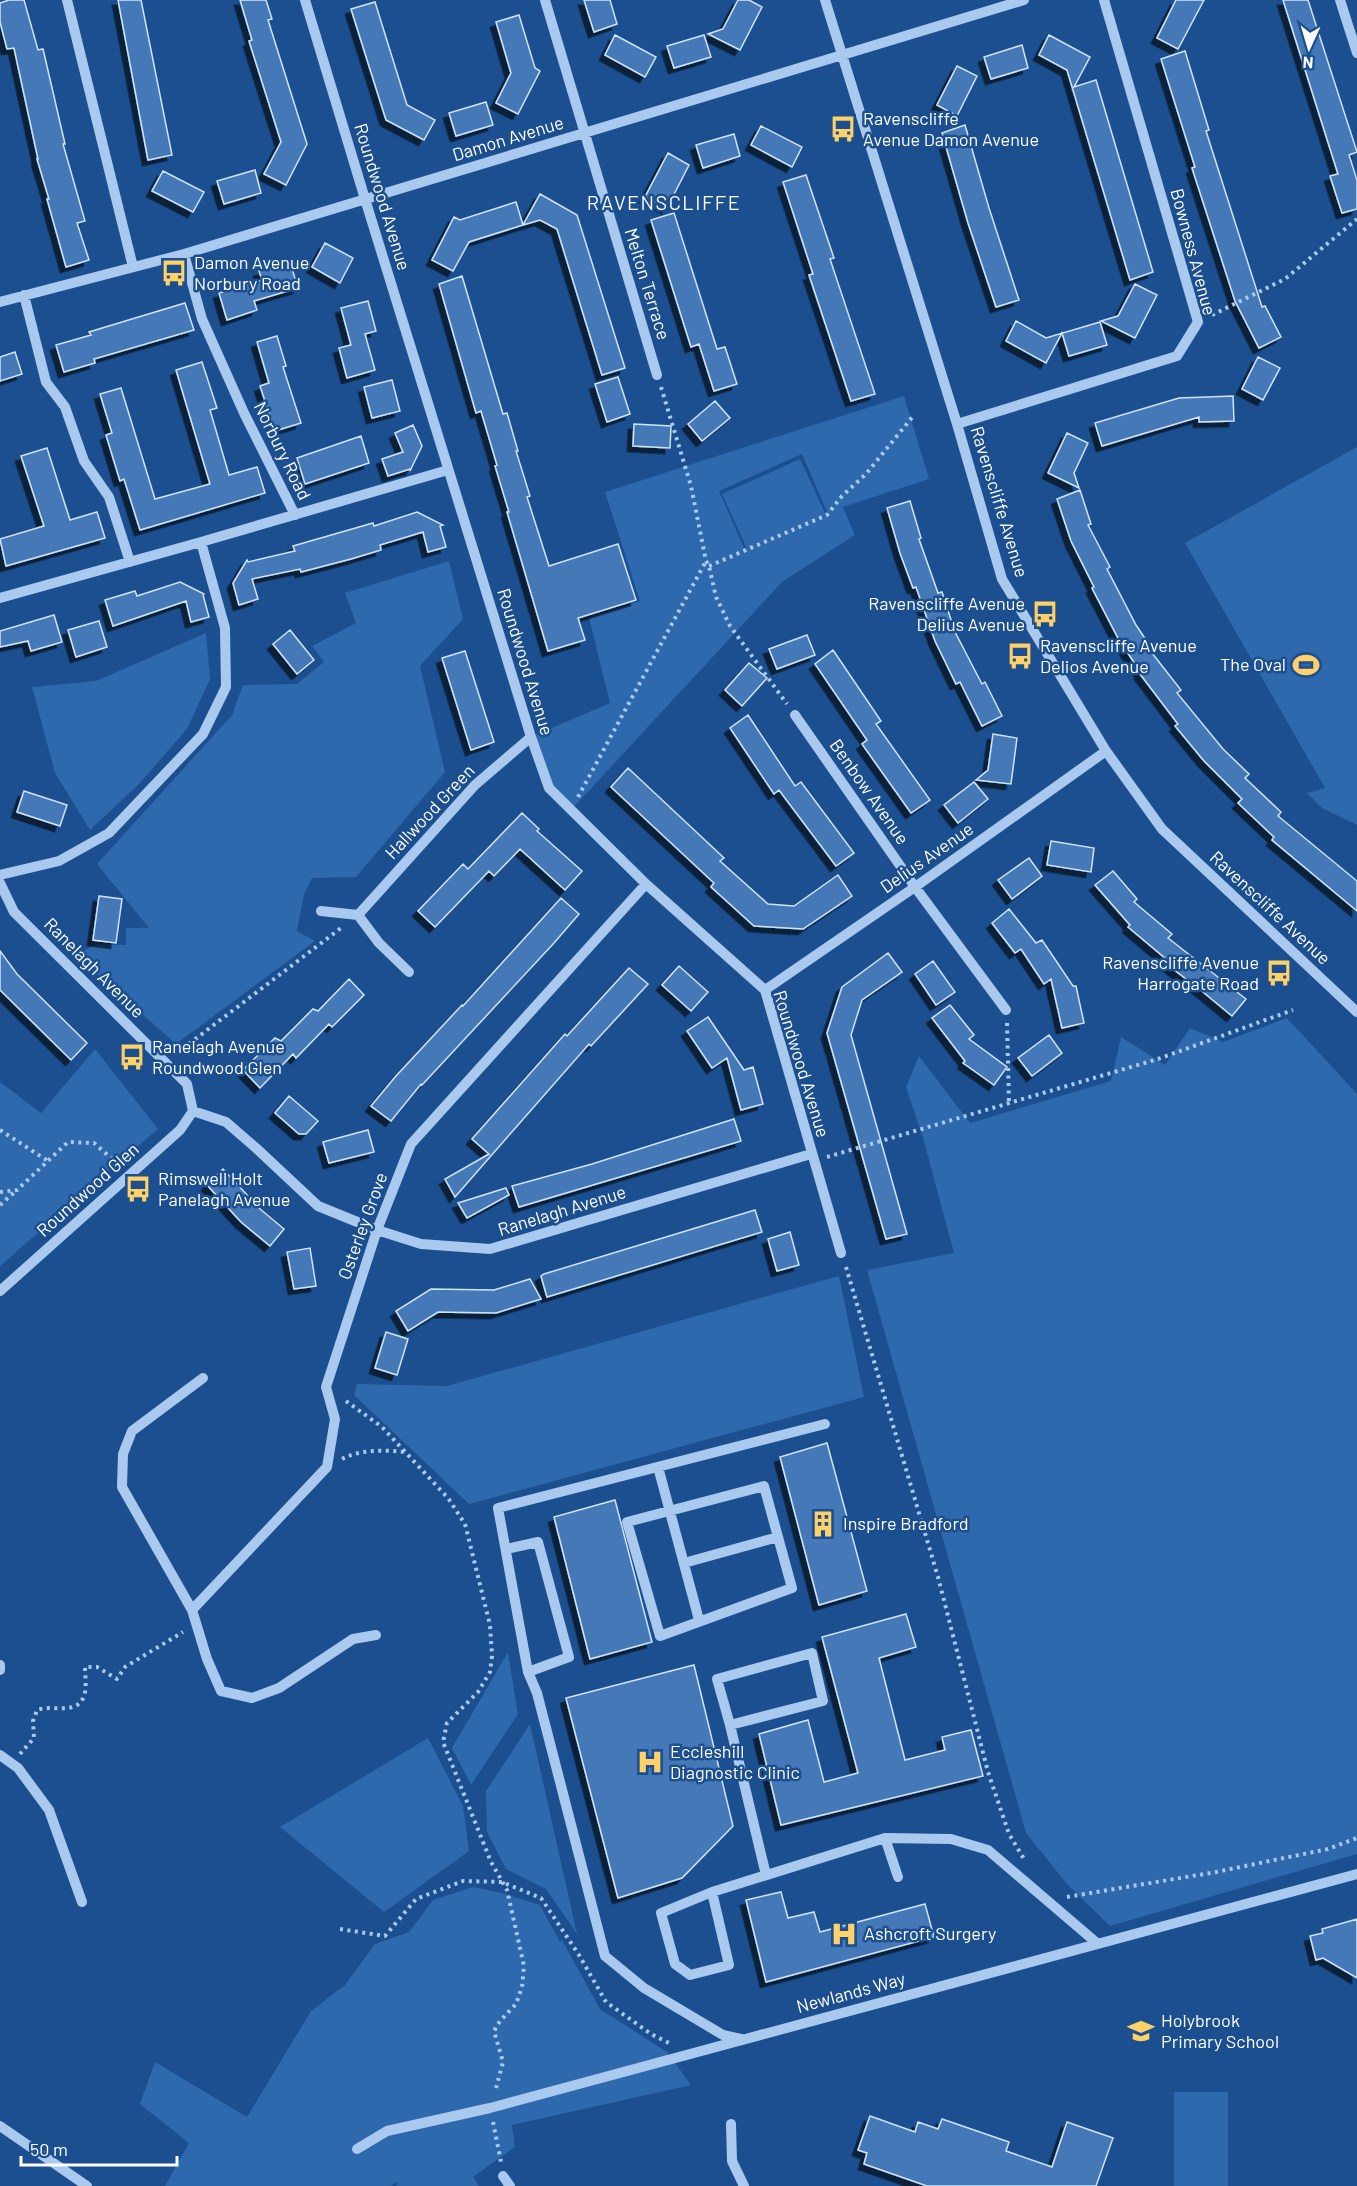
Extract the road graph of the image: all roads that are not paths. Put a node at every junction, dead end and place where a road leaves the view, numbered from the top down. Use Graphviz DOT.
graph roads {
  1 [pos="67,0"];
  2 [pos="305,0"];
  3 [pos="545,0"];
  4 [pos="825,0"];
  5 [pos="1024,0"];
  6 [pos="1104,0"];
  7 [pos="1340,0"];
  8 [pos="1357,53"];
  9 [pos="842,55"];
  10 [pos="584,133"];
  11 [pos="365,199"];
  12 [pos="184,254"];
  13 [pos="133,267"];
  14 [pos="24,295"];
  15 [pos="0,302"];
  16 [pos="657,375"];
  17 [pos="957,424"];
  18 [pos="448,470"];
  19 [pos="295,515"];
  20 [pos="201,542"];
  21 [pos="130,562"];
  22 [pos="0,598"];
  23 [pos="795,715"];
  24 [pos="531,737"];
  25 [pos="1107,751"];
  26 [pos="0,874"];
  27 [pos="0,883"];
  28 [pos="646,884"];
  29 [pos="915,887"];
  30 [pos="321,911"];
  31 [pos="358,915"];
  32 [pos="410,972"];
  33 [pos="765,990"];
  34 [pos="1006,1010"];
  35 [pos="1357,1012"];
  36 [pos="193,1111"];
  37 [pos="812,1158"];
  38 [pos="376,1230"];
  39 [pos="841,1253"];
  40 [pos="0,1291"];
  41 [pos="203,1378"];
  42 [pos="825,1424"];
  43 [pos="658,1467"];
  44 [pos="670,1510"];
  45 [pos="778,1537"];
  46 [pos="506,1549"];
  47 [pos="684,1563"];
  48 [pos="192,1610"];
  49 [pos="699,1620"];
  50 [pos="376,1635"];
  51 [pos="0,1665"];
  52 [pos="0,1670"];
  53 [pos="528,1672"];
  54 [pos="730,1725"];
  55 [pos="0,1755"];
  56 [pos="885,1838"];
  57 [pos="1357,1874"];
  58 [pos="766,1875"];
  59 [pos="898,1877"];
  60 [pos="712,1892"];
  61 [pos="82,1902"];
  62 [pos="1098,1944"];
  63 [pos="742,2040"];
  64 [pos="731,2124"];
  65 [pos="0,2126"];
  66 [pos="357,2149"];
  67 [pos="87,2186"];
  68 [pos="744,2186"];
  1 -- 13 [label="street"];
  2 -- 11 [label="street, Roundwood Avenue"];
  3 -- 10 [label="street, Melton Terrace"];
  4 -- 9 [label="street, Ravenscliffe Avenue"];
  5 -- 9 [label="street, Damon Avenue"];
  6 -- 17 [label="street, Bowness Avenue"];
  7 -- 8 [label="street"];
  9 -- 10 [label="street, Damon Avenue"];
  9 -- 17 [label="street, Ravenscliffe Avenue"];
  10 -- 11 [label="street, Damon Avenue"];
  10 -- 16 [label="street, Melton Terrace"];
  11 -- 12 [label="street, Damon Avenue"];
  11 -- 18 [label="street, Roundwood Avenue"];
  12 -- 13 [label="street, Damon Avenue"];
  12 -- 19 [label="street, Norbury Road"];
  13 -- 14 [label="street, Damon Avenue"];
  14 -- 15 [label="street, Damon Avenue"];
  14 -- 21 [label="street"];
  17 -- 25 [label="street, Ravenscliffe Avenue"];
  18 -- 19 [label="street"];
  18 -- 24 [label="street, Roundwood Avenue"];
  19 -- 20 [label="street, Norbury Road"];
  20 -- 21 [label="street"];
  20 -- 26 [label="street"];
  21 -- 22 [label="street"];
  23 -- 29 [label="street, Benbow Avenue"];
  24 -- 28 [label="street, Roundwood Avenue"];
  24 -- 31 [label="street, Hallwood Green"];
  25 -- 29 [label="street, Delius Avenue"];
  25 -- 35 [label="street, Ravenscliffe Avenue"];
  27 -- 36 [label="street, Ranelagh Avenue"];
  28 -- 33 [label="street, Roundwood Avenue"];
  28 -- 38 [label="street, Osterley Grove"];
  29 -- 33 [label="street, Delius Avenue"];
  29 -- 34 [label="street, Benbow Avenue"];
  30 -- 31 [label="street"];
  31 -- 32 [label="street"];
  33 -- 37 [label="street, Roundwood Avenue"];
  36 -- 38 [label="street, Ranelagh Avenue"];
  36 -- 40 [label="street, Roundwood Glen"];
  37 -- 38 [label="street, Ranelagh Avenue"];
  37 -- 39 [label="street, Roundwood Avenue"];
  38 -- 48 [label="street, Osterley Grove"];
  41 -- 48 [label="street"];
  42 -- 43 [label="street"];
  43 -- 44 [label="street"];
  43 -- 46 [label="street"];
  44 -- 45 [label="street"];
  44 -- 47 [label="street"];
  44 -- 49 [label="street"];
  45 -- 47 [label="street"];
  45 -- 49 [label="street"];
  46 -- 53 [label="street"];
  46 -- 53 [label="street"];
  47 -- 49 [label="street"];
  48 -- 50 [label="street"];
  51 -- 52 [label="street"];
  53 -- 63 [label="street"];
  54 -- 54 [label="street"];
  54 -- 58 [label="street"];
  55 -- 61 [label="street"];
  56 -- 58 [label="street"];
  56 -- 59 [label="street"];
  56 -- 62 [label="street"];
  57 -- 62 [label="street, Newlands Way"];
  58 -- 60 [label="street"];
  60 -- 60 [label="street"];
  62 -- 63 [label="street, Newlands Way"];
  63 -- 66 [label="street, Newlands Way"];
  64 -- 68 [label="street"];
  65 -- 67 [label="street"];
}
